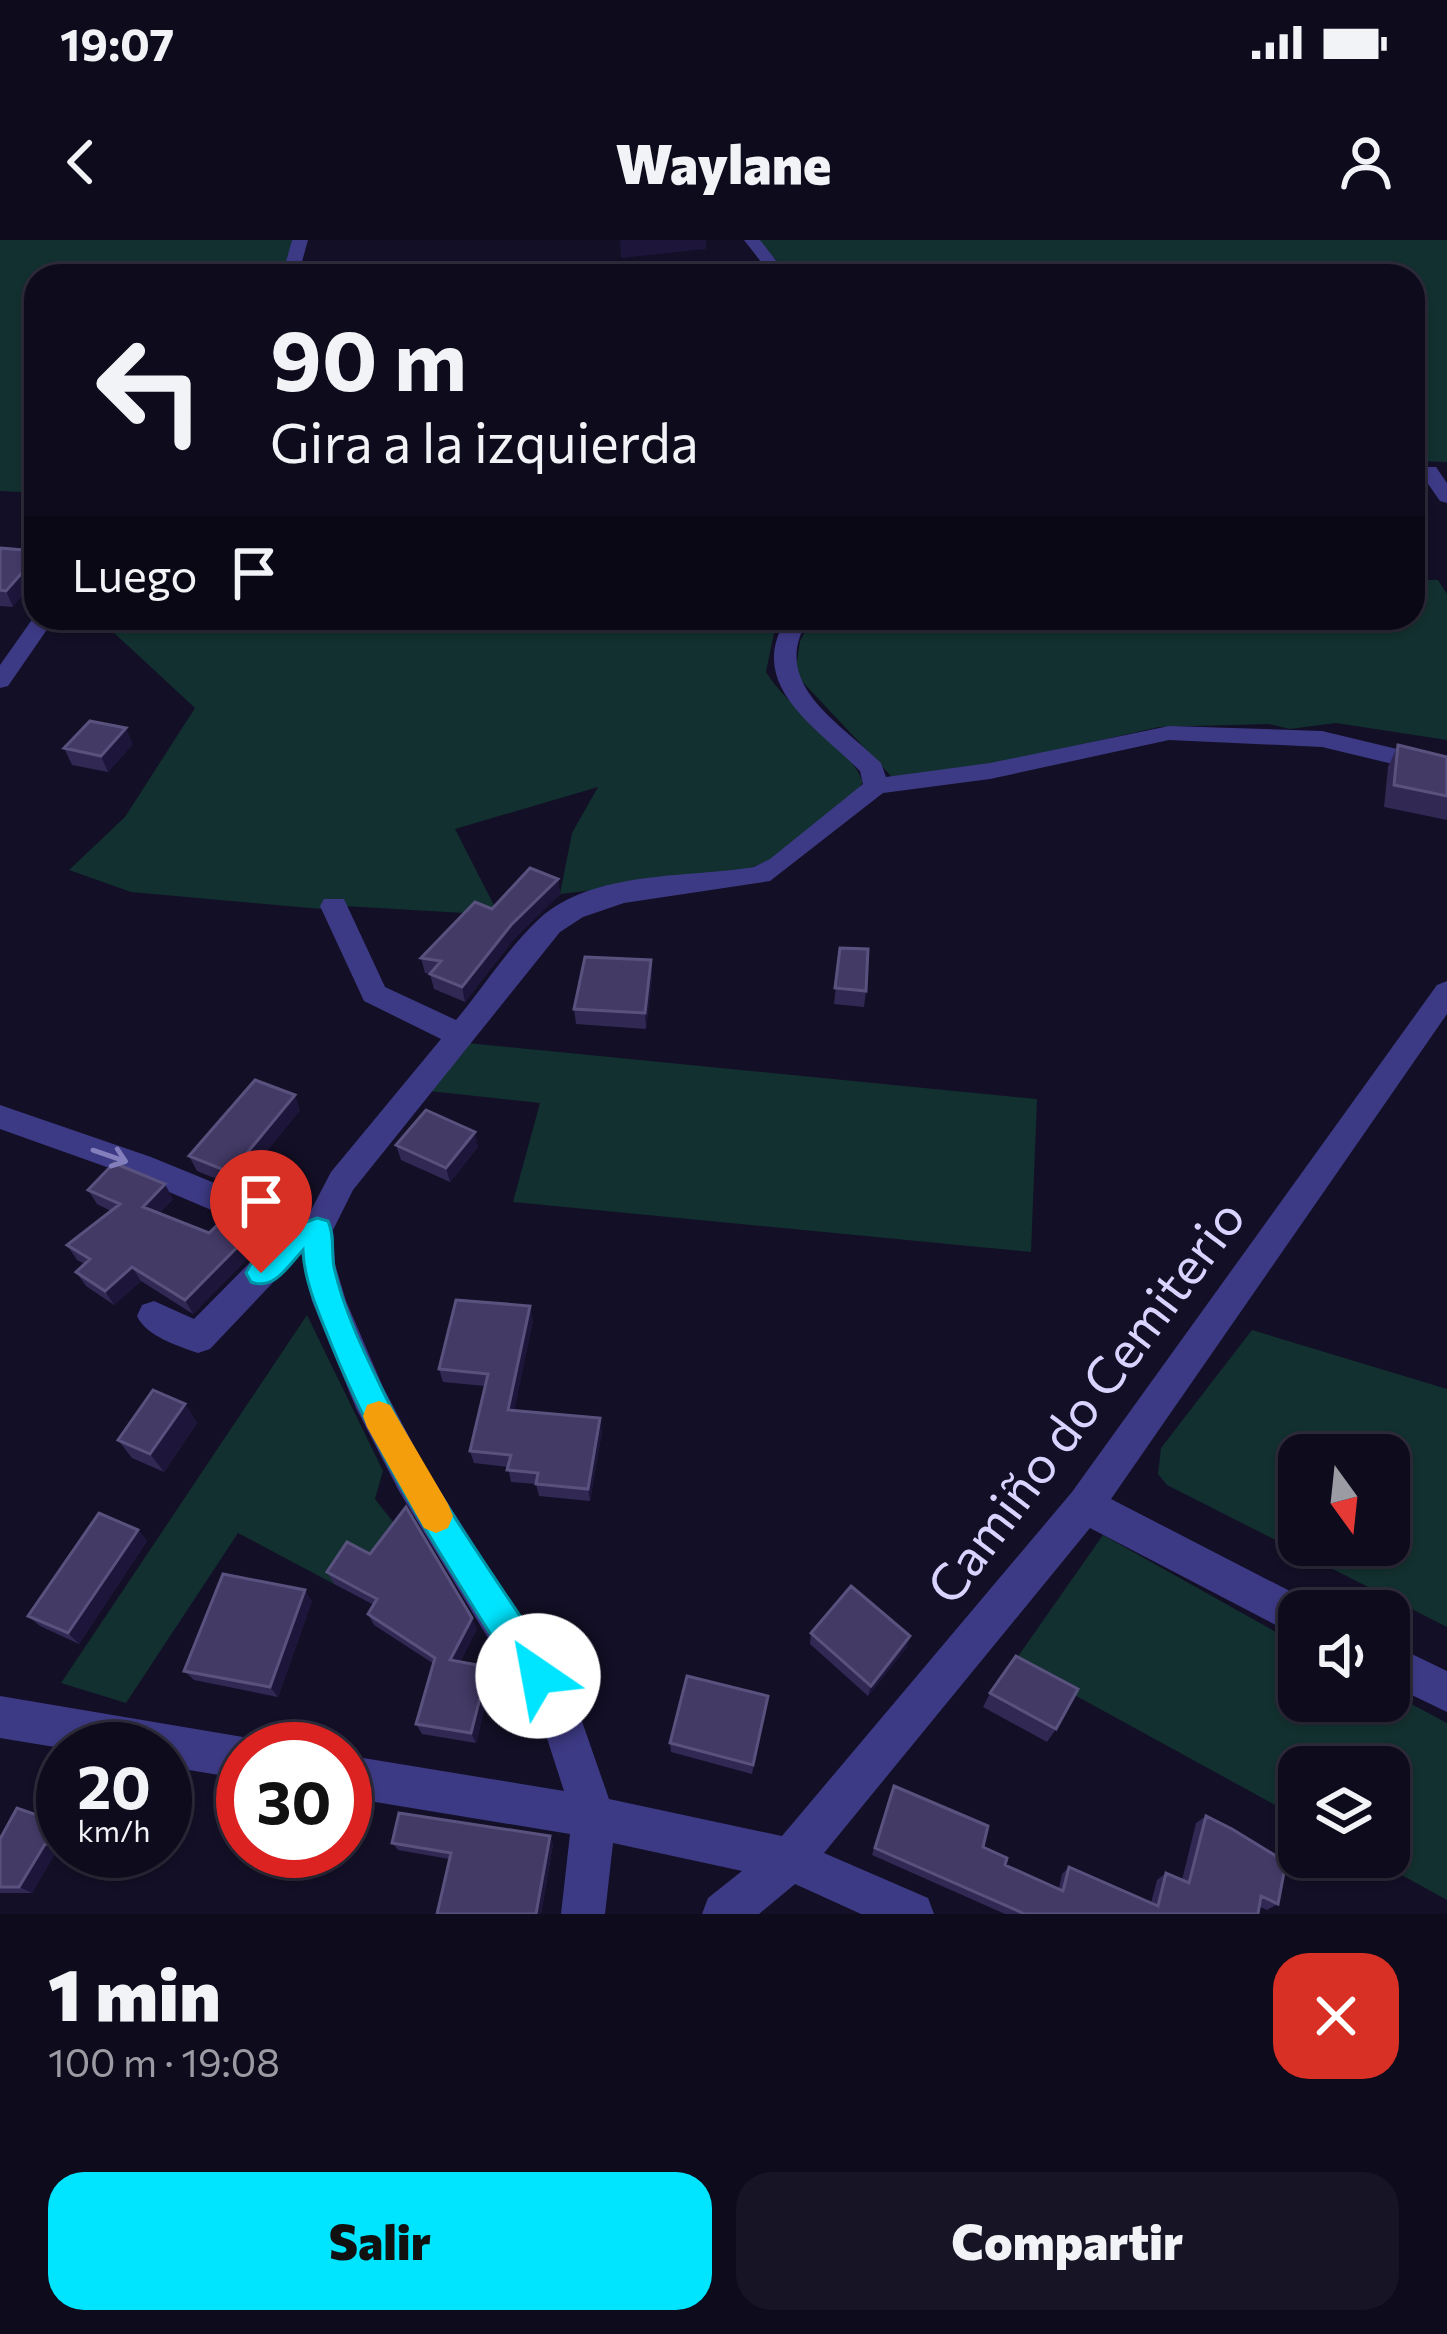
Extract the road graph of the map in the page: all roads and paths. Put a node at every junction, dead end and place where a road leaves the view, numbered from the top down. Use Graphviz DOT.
graph roads {
  1 [pos="752,240"];
  2 [pos="771,264"];
  3 [pos="1429,471"];
  4 [pos="1447,497"];
  5 [pos="36,630"];
  6 [pos="790,630"];
  7 [pos="0,681"];
  8 [pos="1447,770"];
  9 [pos="876,786"];
  10 [pos="334,906"];
  11 [pos="1447,992"];
  12 [pos="458,1034"];
  13 [pos="0,1117"];
  14 [pos="317,1230"];
  15 [pos="154,1316"];
  16 [pos="1085,1505"];
  17 [pos="1278,1605"];
  18 [pos="1410,1674"];
  19 [pos="1447,1692"];
  20 [pos="0,1718"];
  21 [pos="216,1754"];
  22 [pos="372,1780"];
  23 [pos="594,1817"];
  24 [pos="790,1860"];
  25 [pos="583,1914"];
  26 [pos="724,1914"];
  27 [pos="912,1914"];
  1 -- 2 [label="street"];
  3 -- 4 [label="street"];
  5 -- 7 [label="street"];
  6 -- 9 [label="street"];
  8 -- 9 [label="street"];
  9 -- 12 [label="street"];
  10 -- 12 [label="street"];
  11 -- 16 [label="street, Camiño do Cemiterio"];
  12 -- 14 [label="street"];
  13 -- 14 [label="street, one-way"];
  14 -- 15 [label="street"];
  14 -- 23 [label="street"];
  16 -- 17 [label="street"];
  16 -- 24 [label="street, Camiño do Cemiterio"];
  18 -- 19 [label="street"];
  20 -- 21 [label="street"];
  22 -- 23 [label="street"];
  23 -- 24 [label="street"];
  23 -- 25 [label="street"];
  24 -- 26 [label="street, Camiño do Cemiterio"];
  24 -- 27 [label="street"];
}
